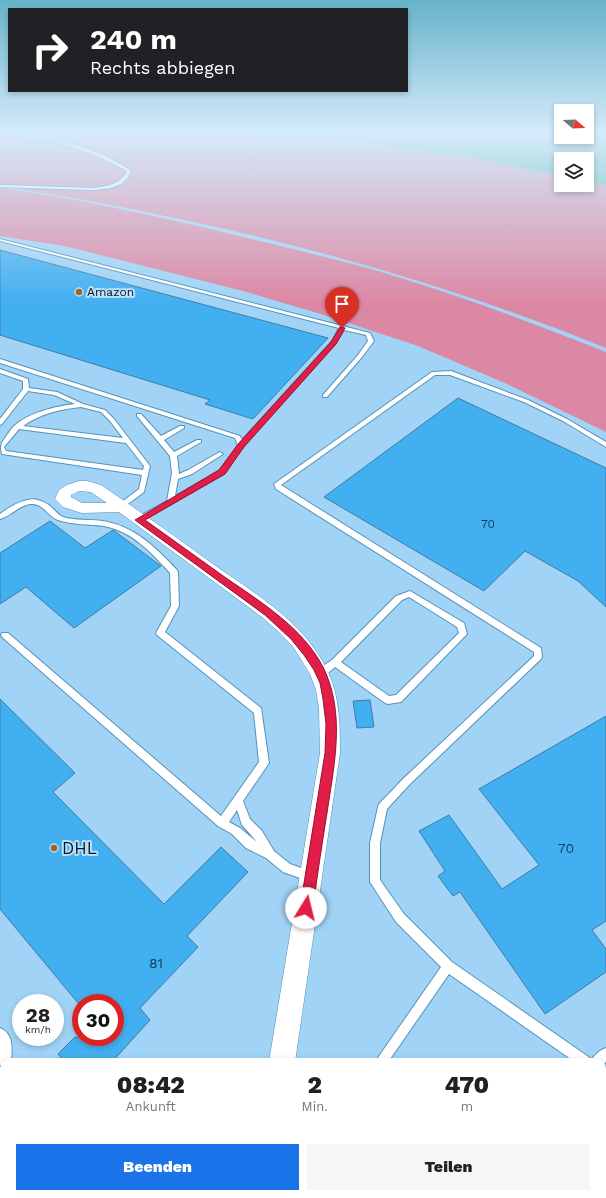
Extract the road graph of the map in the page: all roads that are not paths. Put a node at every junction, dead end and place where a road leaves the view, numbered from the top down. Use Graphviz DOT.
graph roads {
  1 [pos="0,240"];
  2 [pos="342,328"];
  3 [pos="0,361"];
  4 [pos="0,371"];
  5 [pos="26,389"];
  6 [pos="325,396"];
  7 [pos="81,405"];
  8 [pos="139,415"];
  9 [pos="0,423"];
  10 [pos="18,427"];
  11 [pos="182,427"];
  12 [pos="160,440"];
  13 [pos="127,441"];
  14 [pos="199,441"];
  15 [pos="241,445"];
  16 [pos="606,445"];
  17 [pos="220,454"];
  18 [pos="173,455"];
  19 [pos="146,473"];
  20 [pos="175,478"];
  21 [pos="170,502"];
  22 [pos="121,507"];
  23 [pos="0,517"];
  24 [pos="139,520"];
  25 [pos="5,635"];
  26 [pos="327,668"];
  27 [pos="238,800"];
  28 [pos="222,823"];
  29 [pos="270,854"];
  30 [pos="311,878"];
  31 [pos="448,966"];
  32 [pos="0,1034"];
  33 [pos="5,1058"];
  34 [pos="283,1058"];
  35 [pos="384,1058"];
  36 [pos="580,1058"];
  1 -- 2 [label="lane"];
  2 -- 6 [label="lane"];
  2 -- 15 [label="lane"];
  3 -- 15 [label="lane"];
  4 -- 5 [label="lane"];
  5 -- 7 [label="lane"];
  5 -- 9 [label="lane"];
  7 -- 10 [label="lane"];
  7 -- 13 [label="lane"];
  8 -- 12 [label="lane"];
  10 -- 13 [label="lane"];
  10 -- 19 [label="lane"];
  11 -- 12 [label="lane"];
  12 -- 18 [label="lane"];
  13 -- 19 [label="lane"];
  14 -- 18 [label="lane"];
  15 -- 21 [label="lane"];
  16 -- 31 [label="lane"];
  17 -- 20 [label="lane"];
  18 -- 20 [label="lane"];
  19 -- 22 [label="lane"];
  20 -- 21 [label="lane"];
  21 -- 24 [label="lane"];
  22 -- 22 [label="street"];
  22 -- 24 [label="street"];
  23 -- 27 [label="lane"];
  24 -- 26 [label="street"];
  25 -- 28 [label="lane"];
  26 -- 26 [label="lane"];
  26 -- 30 [label="street"];
  27 -- 28 [label="lane"];
  27 -- 29 [label="lane"];
  28 -- 29 [label="lane"];
  29 -- 30 [label="lane"];
  30 -- 34 [label="street"];
  31 -- 35 [label="lane"];
  31 -- 36 [label="lane"];
  32 -- 33 [label="lane"];
}
